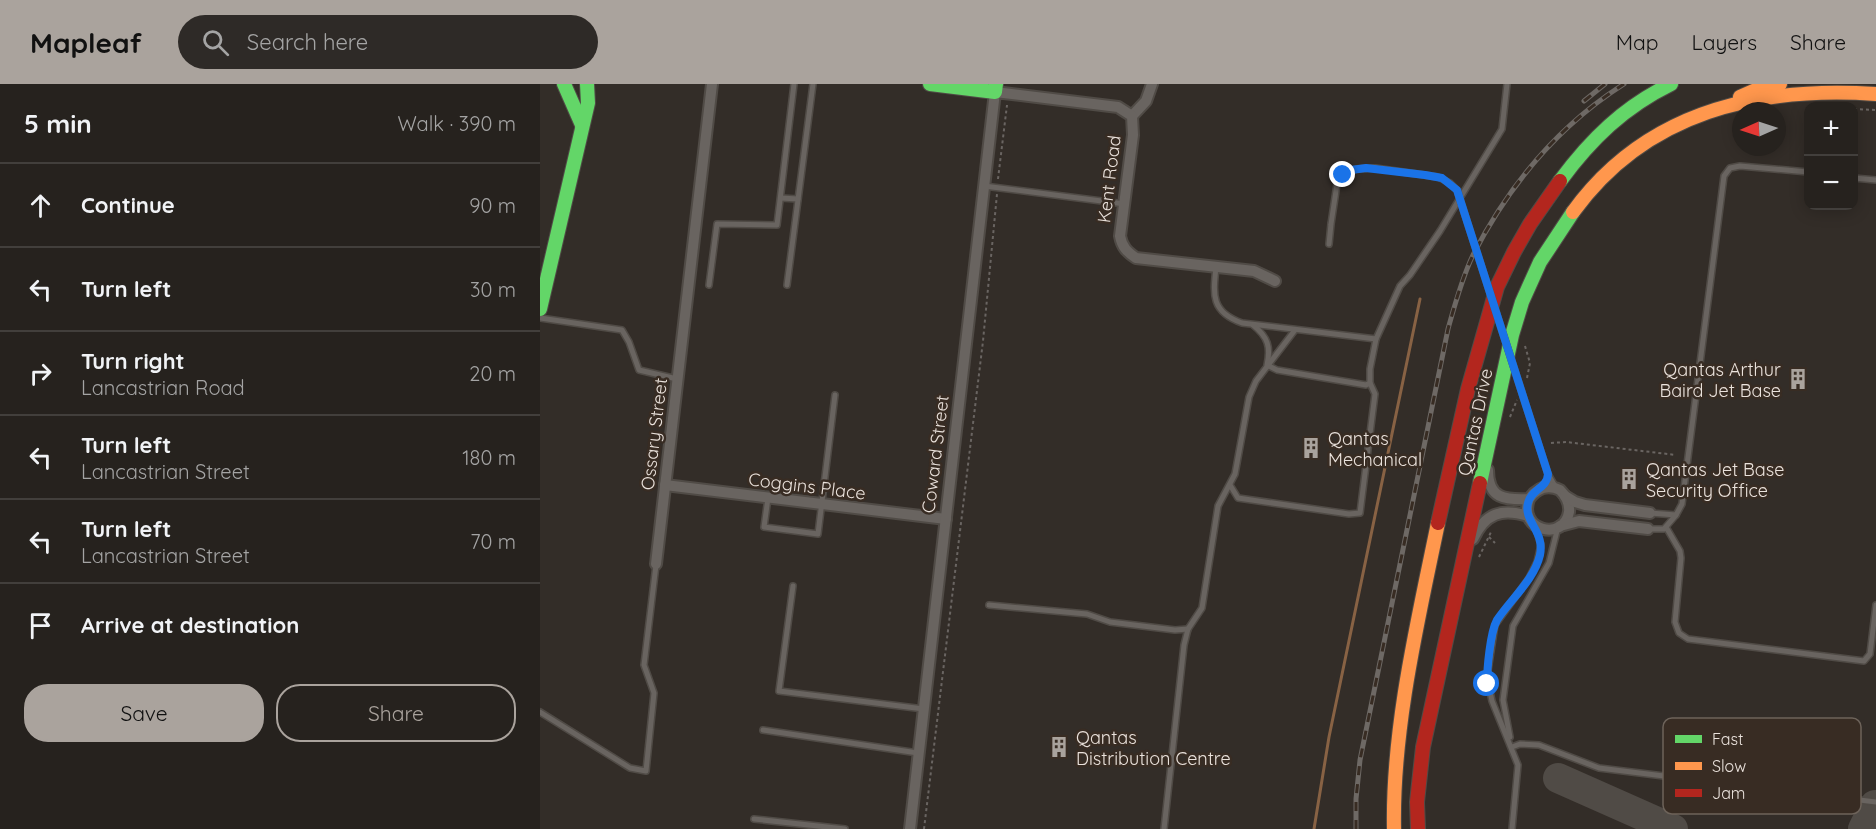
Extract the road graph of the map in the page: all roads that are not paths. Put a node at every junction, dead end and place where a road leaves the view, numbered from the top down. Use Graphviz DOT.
graph roads {
  1 [pos="564,84"];
  2 [pos="587,84"];
  3 [pos="712,84"];
  4 [pos="794,84"];
  5 [pos="813,84"];
  6 [pos="936,84"];
  7 [pos="1152,84"];
  8 [pos="1508,84"];
  9 [pos="1671,84"];
  10 [pos="1780,84"];
  11 [pos="1660,87"];
  12 [pos="995,88"];
  13 [pos="1876,94"];
  14 [pos="1715,107"];
  15 [pos="1132,116"];
  16 [pos="582,125"];
  17 [pos="1804,171"];
  18 [pos="1858,178"];
  19 [pos="1876,180"];
  20 [pos="984,186"];
  21 [pos="780,198"];
  22 [pos="798,199"];
  23 [pos="1125,204"];
  24 [pos="1329,244"];
  25 [pos="1216,267"];
  26 [pos="1275,281"];
  27 [pos="709,285"];
  28 [pos="787,285"];
  29 [pos="540,309"];
  30 [pos="540,318"];
  31 [pos="1253,325"];
  32 [pos="1295,330"];
  33 [pos="1376,339"];
  34 [pos="1267,365"];
  35 [pos="677,379"];
  36 [pos="1370,383"];
  37 [pos="835,395"];
  38 [pos="1488,445"];
  39 [pos="1548,474"];
  40 [pos="665,485"];
  41 [pos="1230,485"];
  42 [pos="1539,489"];
  43 [pos="1562,493"];
  44 [pos="768,498"];
  45 [pos="1529,499"];
  46 [pos="821,504"];
  47 [pos="1645,512"];
  48 [pos="1676,515"];
  49 [pos="1528,516"];
  50 [pos="946,519"];
  51 [pos="1535,526"];
  52 [pos="1559,527"];
  53 [pos="1666,527"];
  54 [pos="1643,529"];
  55 [pos="656,564"];
  56 [pos="1462,567"];
  57 [pos="793,586"];
  58 [pos="989,605"];
  59 [pos="1876,605"];
  60 [pos="1188,629"];
  61 [pos="1404,706"];
  62 [pos="924,709"];
  63 [pos="540,712"];
  64 [pos="763,730"];
  65 [pos="1512,747"];
  66 [pos="918,753"];
  67 [pos="1663,776"];
  68 [pos="1861,800"];
  69 [pos="1876,802"];
  70 [pos="754,819"];
  71 [pos="845,829"];
  72 [pos="910,829"];
  73 [pos="1164,829"];
  74 [pos="1382,829"];
  75 [pos="1394,829"];
  76 [pos="1418,829"];
  77 [pos="1512,829"];
  1 -- 16 [label="main road"];
  2 -- 16 [label="main road"];
  3 -- 35 [label="street, Ossary Street"];
  4 -- 21 [label="lane"];
  5 -- 22 [label="lane"];
  6 -- 12 [label="main road, Kent Road"];
  7 -- 15 [label="street"];
  8 -- 33 [label="lane"];
  9 -- 11 [label="main road, Qantas Drive"];
  10 -- 14 [label="main road"];
  11 -- 61 [label="main road, Qantas Drive"];
  12 -- 15 [label="street, Kent Road"];
  12 -- 20 [label="street, Coward Street"];
  13 -- 14 [label="main road"];
  14 -- 38 [label="main road, Qantas Drive"];
  15 -- 23 [label="street, Kent Road"];
  16 -- 29 [label="main road"];
  17 -- 48 [label="lane"];
  18 -- 19 [label="lane"];
  20 -- 23 [label="lane"];
  20 -- 50 [label="street, Coward Street"];
  21 -- 22 [label="lane"];
  21 -- 27 [label="lane"];
  22 -- 28 [label="lane"];
  23 -- 25 [label="street, Kent Road"];
  24 -- 39 [label="lane, bridge"];
  25 -- 26 [label="street, Kent Road"];
  25 -- 31 [label="lane"];
  30 -- 35 [label="lane"];
  31 -- 32 [label="lane"];
  31 -- 34 [label="lane"];
  32 -- 33 [label="lane"];
  32 -- 34 [label="lane"];
  33 -- 36 [label="lane"];
  34 -- 36 [label="lane"];
  34 -- 41 [label="lane"];
  35 -- 40 [label="street, Ossary Street"];
  36 -- 41 [label="lane"];
  37 -- 46 [label="lane"];
  38 -- 45 [label="street"];
  38 -- 56 [label="main road, Qantas Drive"];
  39 -- 42 [label="lane"];
  39 -- 43 [label="lane"];
  40 -- 44 [label="street, Coggins Place"];
  40 -- 55 [label="street, Ossary Street"];
  41 -- 60 [label="lane"];
  42 -- 43 [label="street"];
  42 -- 45 [label="street"];
  43 -- 47 [label="street"];
  43 -- 52 [label="street"];
  44 -- 46 [label="street, Coggins Place"];
  44 -- 46 [label="lane"];
  45 -- 49 [label="street"];
  46 -- 50 [label="street, Coggins Place"];
  47 -- 48 [label="lane"];
  47 -- 54 [label="street"];
  48 -- 53 [label="lane"];
  49 -- 51 [label="street"];
  49 -- 56 [label="street"];
  50 -- 62 [label="street, Coward Street"];
  51 -- 52 [label="street"];
  51 -- 65 [label="lane"];
  52 -- 54 [label="street"];
  52 -- 65 [label="lane"];
  53 -- 54 [label="lane"];
  53 -- 59 [label="lane"];
  55 -- 63 [label="lane, Ossary Street"];
  56 -- 76 [label="main road, Qantas Drive"];
  57 -- 62 [label="lane"];
  58 -- 60 [label="lane"];
  60 -- 73 [label="lane"];
  61 -- 74 [label="main road"];
  61 -- 75 [label="main road, Qantas Drive"];
  62 -- 66 [label="street, Coward Street"];
  64 -- 66 [label="lane"];
  65 -- 67 [label="lane"];
  65 -- 77 [label="lane"];
  66 -- 72 [label="street, Coward Street"];
  68 -- 69 [label="lane"];
  70 -- 71 [label="lane"];
}
